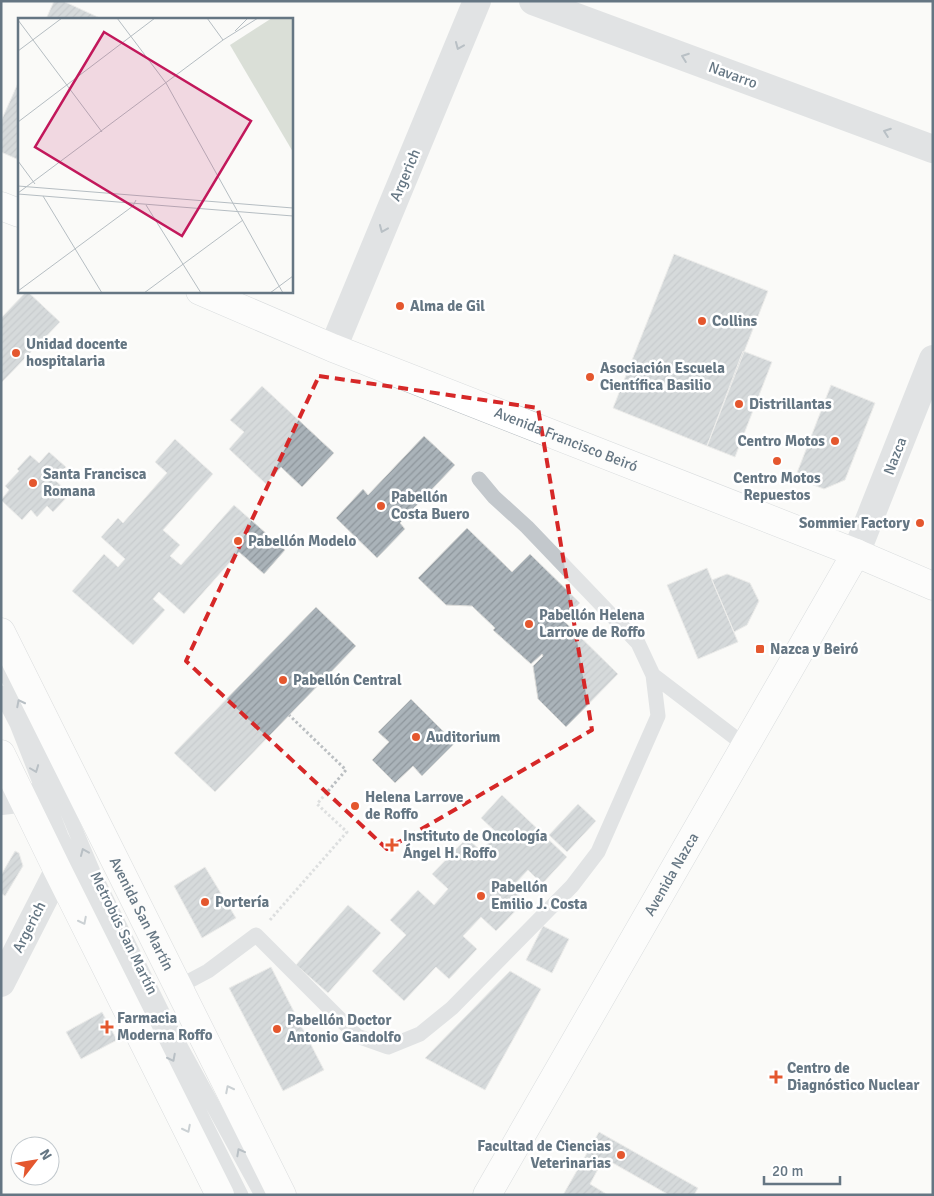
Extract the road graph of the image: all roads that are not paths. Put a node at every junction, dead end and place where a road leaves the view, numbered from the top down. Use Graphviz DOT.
graph roads {
  1 [pos="477,1"];
  2 [pos="533,1"];
  3 [pos="933,148"];
  4 [pos="1,206"];
  5 [pos="18,213"];
  6 [pos="202,292"];
  7 [pos="332,348"];
  8 [pos="933,358"];
  9 [pos="479,479"];
  10 [pos="856,553"];
  11 [pos="933,586"];
  12 [pos="1,632"];
  13 [pos="1,664"];
  14 [pos="653,675"];
  15 [pos="1,693"];
  16 [pos="746,746"];
  17 [pos="1,754"];
  18 [pos="41,793"];
  19 [pos="58,871"];
  20 [pos="1,983"];
  21 [pos="178,986"];
  22 [pos="220,1195"];
  23 [pos="242,1195"];
  24 [pos="262,1195"];
  25 [pos="282,1195"];
  26 [pos="487,1195"];
  1 -- 7 [label="street, Argerich, one-way"];
  3 -- 2 [label="street, Navarro, one-way"];
  4 -- 5 [label="main road"];
  6 -- 7 [label="main road, Avenida Francisco Beiró"];
  7 -- 10 [label="main road, Avenida Francisco Beiró"];
  8 -- 10 [label="street, Nazca"];
  9 -- 14 [label="lane"];
  10 -- 11 [label="main road, Avenida Francisco Beiró"];
  10 -- 16 [label="main road, Avenida Nazca"];
  12 -- 18 [label="main road, Avenida San Martín"];
  18 -- 13 [label="lane, Metrobús San Martín, one-way"];
  14 -- 16 [label="lane"];
  14 -- 21 [label="lane"];
  15 -- 18 [label="lane, Metrobús San Martín, one-way"];
  16 -- 26 [label="main road, Avenida Nazca"];
  17 -- 18 [label="main road, Avenida San Martín"];
  18 -- 19 [label="main road, Avenida San Martín"];
  18 -- 21 [label="main road, Avenida San Martín"];
  18 -- 23 [label="lane, Metrobús San Martín, one-way"];
  24 -- 18 [label="lane, Metrobús San Martín, one-way"];
  19 -- 20 [label="street, Argerich"];
  19 -- 22 [label="main road, Avenida San Martín, one-way"];
  25 -- 21 [label="main road, Avenida San Martín, one-way"];
}
